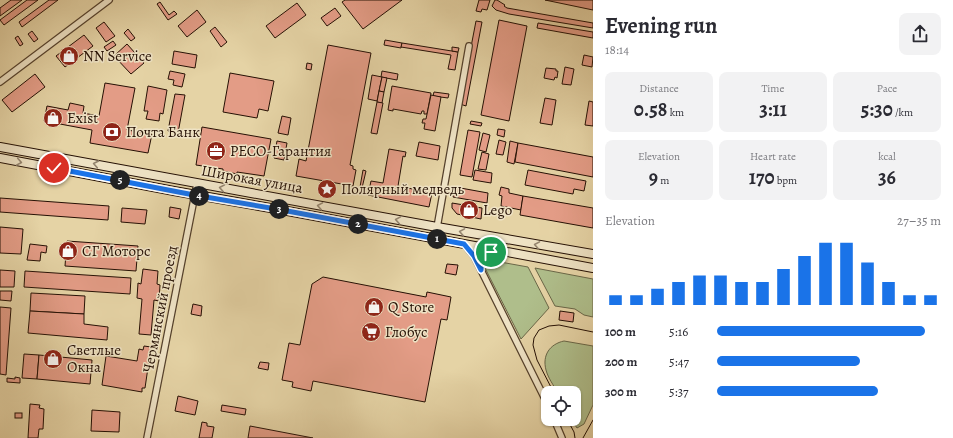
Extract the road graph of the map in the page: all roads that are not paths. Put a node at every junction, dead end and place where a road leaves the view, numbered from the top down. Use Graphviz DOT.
graph roads {
  1 [pos="109,0"];
  2 [pos="469,46"];
  3 [pos="0,82"];
  4 [pos="1,151"];
  5 [pos="160,177"];
  6 [pos="197,184"];
  7 [pos="160,188"];
  8 [pos="194,195"];
  9 [pos="437,227"];
  10 [pos="435,239"];
  11 [pos="464,244"];
  12 [pos="507,252"];
  13 [pos="593,254"];
  14 [pos="593,268"];
  15 [pos="481,270"];
  16 [pos="541,392"];
  17 [pos="557,426"];
  18 [pos="147,438"];
  19 [pos="562,438"];
  1 -- 3 [label="street"];
  2 -- 9 [label="street"];
  5 -- 4 [label="main road, Широкая улица, one-way"];
  4 -- 7 [label="main road, Широкая улица, one-way"];
  5 -- 6 [label="main road, Широкая улица"];
  5 -- 7 [label="main road"];
  6 -- 8 [label="street, Чермянский проезд"];
  9 -- 6 [label="main road, Широкая улица, one-way"];
  7 -- 8 [label="main road, Широкая улица"];
  8 -- 10 [label="main road, Широкая улица"];
  8 -- 18 [label="street, Чермянский проезд"];
  9 -- 10 [label="street"];
  13 -- 9 [label="main road, Широкая улица, one-way"];
  10 -- 11 [label="main road, Широкая улица"];
  11 -- 12 [label="main road, Широкая улица"];
  11 -- 15 [label="street"];
  12 -- 14 [label="main road, Широкая улица"];
  12 -- 15 [label="street"];
  15 -- 16 [label="street"];
  17 -- 19 [label="street"];
}
